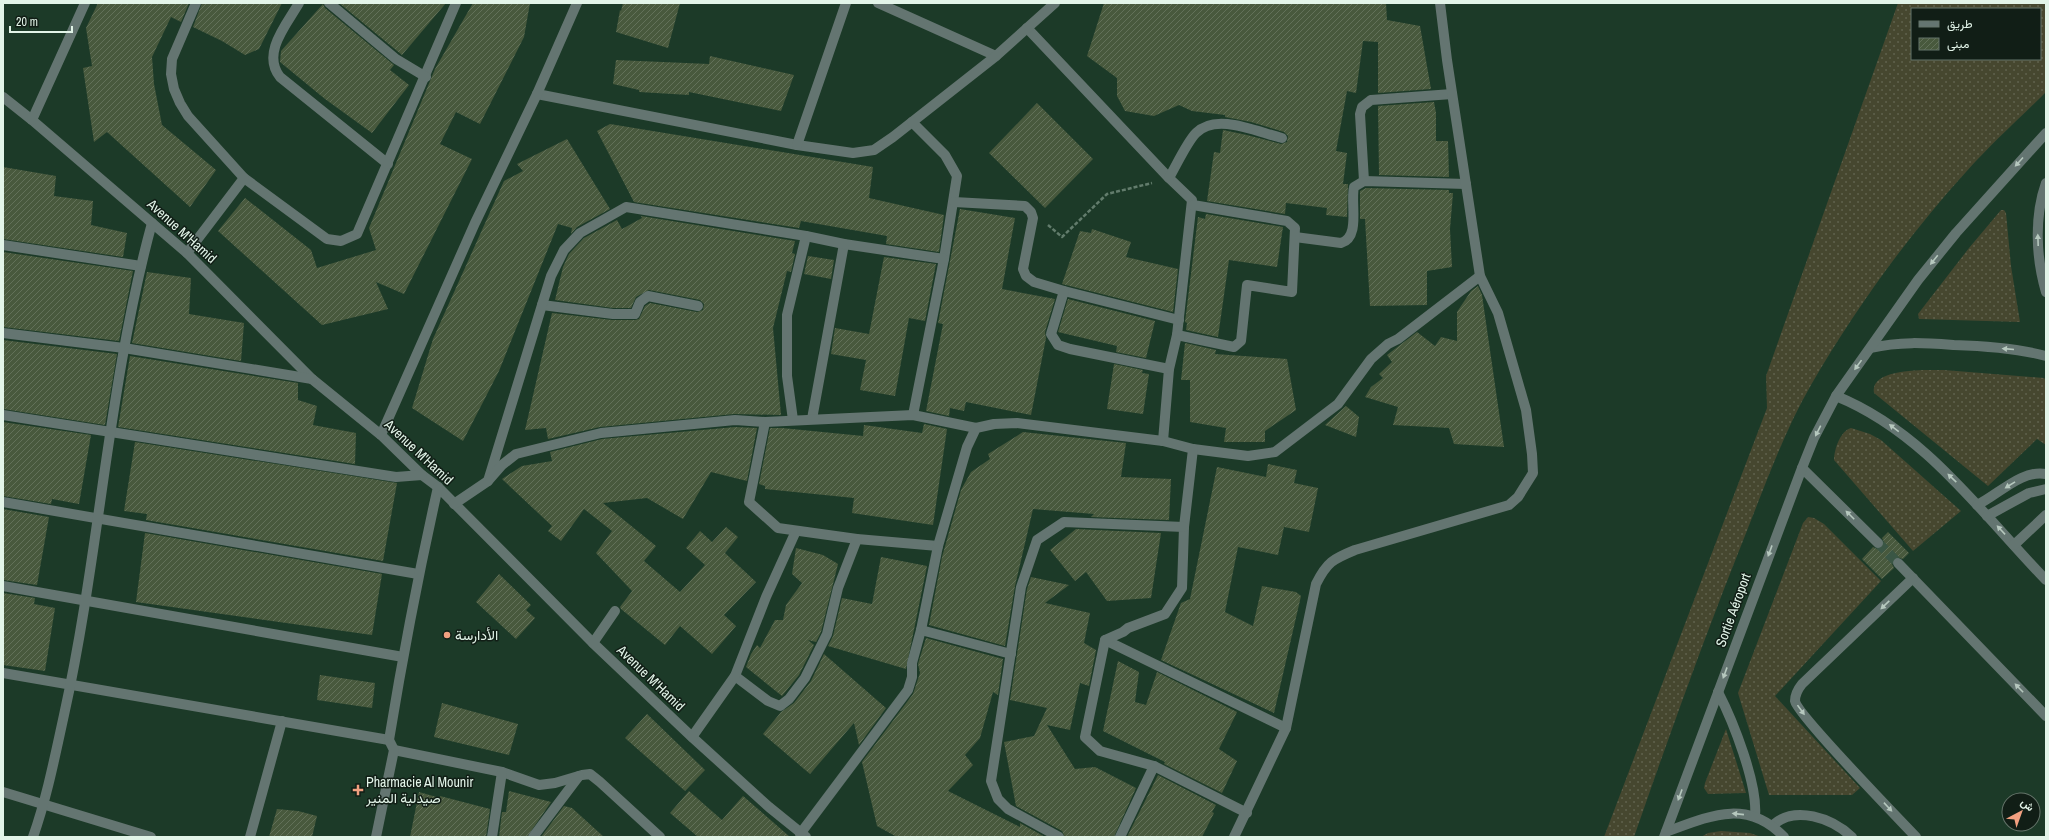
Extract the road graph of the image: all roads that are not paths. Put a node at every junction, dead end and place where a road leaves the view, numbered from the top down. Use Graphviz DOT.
graph roads {
  1 [pos="86,3"];
  2 [pos="196,3"];
  3 [pos="300,3"];
  4 [pos="329,3"];
  5 [pos="456,3"];
  6 [pos="577,3"];
  7 [pos="846,3"];
  8 [pos="878,3"];
  9 [pos="1055,3"];
  10 [pos="1440,3"];
  11 [pos="1027,28"];
  12 [pos="996,56"];
  13 [pos="426,77"];
  14 [pos="537,94"];
  15 [pos="1452,94"];
  16 [pos="3,97"];
  17 [pos="32,120"];
  18 [pos="912,122"];
  19 [pos="2046,133"];
  20 [pos="1282,138"];
  21 [pos="797,145"];
  22 [pos="388,164"];
  23 [pos="244,178"];
  24 [pos="1169,178"];
  25 [pos="1364,181"];
  26 [pos="2046,183"];
  27 [pos="1466,184"];
  28 [pos="954,202"];
  29 [pos="1193,205"];
  30 [pos="152,223"];
  31 [pos="806,236"];
  32 [pos="1295,236"];
  33 [pos="844,244"];
  34 [pos="3,245"];
  35 [pos="187,253"];
  36 [pos="944,259"];
  37 [pos="140,266"];
  38 [pos="1480,276"];
  39 [pos="1064,292"];
  40 [pos="2046,292"];
  41 [pos="542,304"];
  42 [pos="698,306"];
  43 [pos="1179,320"];
  44 [pos="3,333"];
  45 [pos="1177,335"];
  46 [pos="124,348"];
  47 [pos="1871,348"];
  48 [pos="2046,356"];
  49 [pos="1169,369"];
  50 [pos="312,379"];
  51 [pos="1836,396"];
  52 [pos="3,415"];
  53 [pos="913,415"];
  54 [pos="812,419"];
  55 [pos="793,420"];
  56 [pos="765,422"];
  57 [pos="976,428"];
  58 [pos="111,433"];
  59 [pos="381,435"];
  60 [pos="1163,441"];
  61 [pos="1193,449"];
  62 [pos="1802,468"];
  63 [pos="2046,474"];
  64 [pos="422,475"];
  65 [pos="488,481"];
  66 [pos="438,487"];
  67 [pos="2046,489"];
  68 [pos="3,502"];
  69 [pos="454,504"];
  70 [pos="1977,505"];
  71 [pos="2046,515"];
  72 [pos="1987,516"];
  73 [pos="99,520"];
  74 [pos="1184,527"];
  75 [pos="796,531"];
  76 [pos="857,539"];
  77 [pos="1878,543"];
  78 [pos="2014,545"];
  79 [pos="938,546"];
  80 [pos="1898,563"];
  81 [pos="418,574"];
  82 [pos="1914,578"];
  83 [pos="2046,580"];
  84 [pos="3,586"];
  85 [pos="86,600"];
  86 [pos="615,611"];
  87 [pos="921,630"];
  88 [pos="1105,640"];
  89 [pos="593,643"];
  90 [pos="1011,654"];
  91 [pos="403,657"];
  92 [pos="3,673"];
  93 [pos="735,676"];
  94 [pos="71,686"];
  95 [pos="1718,692"];
  96 [pos="2046,716"];
  97 [pos="282,721"];
  98 [pos="1286,728"];
  99 [pos="692,737"];
  100 [pos="389,740"];
  101 [pos="394,750"];
  102 [pos="1154,766"];
  103 [pos="502,772"];
  104 [pos="579,776"];
  105 [pos="3,792"];
  106 [pos="44,804"];
  107 [pos="1247,813"];
  108 [pos="1755,816"];
  109 [pos="1773,825"];
  110 [pos="1665,834"];
  111 [pos="803,835"];
  112 [pos="33,837"];
  113 [pos="151,837"];
  114 [pos="250,837"];
  115 [pos="376,837"];
  116 [pos="492,837"];
  117 [pos="533,837"];
  118 [pos="660,837"];
  119 [pos="1059,837"];
  120 [pos="1120,837"];
  121 [pos="1234,837"];
  122 [pos="1784,837"];
  123 [pos="1852,837"];
  124 [pos="1916,837"];
  1 -- 17 [label="street"];
  2 -- 23 [label="street"];
  3 -- 22 [label="street"];
  4 -- 13 [label="street"];
  5 -- 13 [label="street"];
  6 -- 14 [label="street"];
  7 -- 21 [label="street"];
  8 -- 12 [label="street"];
  9 -- 11 [label="street"];
  10 -- 15 [label="street"];
  11 -- 12 [label="street"];
  11 -- 24 [label="street"];
  12 -- 18 [label="street"];
  13 -- 22 [label="street"];
  14 -- 21 [label="street"];
  14 -- 59 [label="street"];
  15 -- 25 [label="street"];
  15 -- 27 [label="street"];
  16 -- 17 [label="street, Avenue M'Hamid"];
  17 -- 30 [label="street, Avenue M'Hamid"];
  18 -- 21 [label="street"];
  18 -- 28 [label="street"];
  19 -- 47 [label="street, Sortie Aéroport, one-way"];
  20 -- 24 [label="street"];
  22 -- 23 [label="street"];
  23 -- 35 [label="street"];
  24 -- 29 [label="street"];
  25 -- 27 [label="street"];
  25 -- 32 [label="street"];
  40 -- 26 [label="street, one-way"];
  27 -- 38 [label="street"];
  28 -- 36 [label="street"];
  28 -- 39 [label="street"];
  29 -- 32 [label="street"];
  29 -- 43 [label="street"];
  30 -- 35 [label="street, Avenue M'Hamid"];
  30 -- 37 [label="street"];
  31 -- 33 [label="street"];
  31 -- 41 [label="street"];
  31 -- 55 [label="street"];
  32 -- 45 [label="street"];
  33 -- 36 [label="street"];
  33 -- 54 [label="street"];
  34 -- 37 [label="street"];
  35 -- 50 [label="street, Avenue M'Hamid"];
  36 -- 53 [label="street"];
  37 -- 46 [label="street"];
  38 -- 61 [label="street"];
  38 -- 98 [label="street"];
  39 -- 43 [label="street"];
  39 -- 49 [label="street"];
  41 -- 42 [label="street"];
  41 -- 65 [label="street"];
  43 -- 45 [label="street"];
  44 -- 46 [label="street"];
  45 -- 49 [label="street"];
  46 -- 50 [label="street"];
  46 -- 58 [label="street"];
  48 -- 47 [label="street, one-way"];
  47 -- 51 [label="street, Sortie Aéroport, one-way"];
  49 -- 60 [label="street"];
  50 -- 59 [label="street, Avenue M'Hamid"];
  51 -- 62 [label="street, Sortie Aéroport, one-way"];
  70 -- 51 [label="street, one-way"];
  52 -- 58 [label="street"];
  53 -- 54 [label="street"];
  53 -- 57 [label="street"];
  54 -- 55 [label="street"];
  55 -- 56 [label="street"];
  56 -- 65 [label="street"];
  56 -- 75 [label="street"];
  57 -- 60 [label="street"];
  57 -- 79 [label="street"];
  58 -- 64 [label="street"];
  58 -- 73 [label="street"];
  59 -- 64 [label="street, Avenue M'Hamid"];
  60 -- 61 [label="street"];
  61 -- 74 [label="street"];
  77 -- 62 [label="street, one-way"];
  62 -- 95 [label="street, Sortie Aéroport, one-way"];
  63 -- 70 [label="street, one-way"];
  64 -- 66 [label="street, Avenue M'Hamid"];
  65 -- 69 [label="street"];
  66 -- 69 [label="street, Avenue M'Hamid"];
  66 -- 81 [label="street"];
  67 -- 72 [label="street"];
  68 -- 73 [label="street"];
  69 -- 89 [label="street, Avenue M'Hamid"];
  70 -- 72 [label="street"];
  71 -- 78 [label="street"];
  78 -- 72 [label="street, one-way"];
  73 -- 81 [label="street"];
  73 -- 85 [label="street"];
  74 -- 88 [label="street"];
  74 -- 90 [label="street"];
  75 -- 76 [label="street"];
  75 -- 93 [label="street"];
  76 -- 79 [label="street"];
  76 -- 93 [label="street"];
  78 -- 83 [label="street"];
  79 -- 87 [label="street"];
  80 -- 82 [label="street"];
  81 -- 91 [label="street"];
  96 -- 82 [label="street, one-way"];
  82 -- 124 [label="street, one-way"];
  84 -- 85 [label="street"];
  85 -- 91 [label="street"];
  85 -- 94 [label="street"];
  86 -- 89 [label="street"];
  87 -- 90 [label="street"];
  87 -- 111 [label="street"];
  88 -- 98 [label="street"];
  88 -- 102 [label="street"];
  89 -- 99 [label="street, Avenue M'Hamid"];
  90 -- 119 [label="street"];
  91 -- 100 [label="street"];
  92 -- 94 [label="street"];
  93 -- 99 [label="street"];
  94 -- 97 [label="street"];
  94 -- 106 [label="street"];
  95 -- 108 [label="street"];
  95 -- 110 [label="street, Sortie Aéroport, one-way"];
  97 -- 100 [label="street"];
  97 -- 114 [label="street"];
  98 -- 107 [label="street"];
  99 -- 111 [label="street, Avenue M'Hamid"];
  100 -- 101 [label="street"];
  101 -- 103 [label="street"];
  101 -- 115 [label="street"];
  102 -- 107 [label="street"];
  102 -- 120 [label="street"];
  103 -- 104 [label="street"];
  103 -- 116 [label="street"];
  104 -- 117 [label="street"];
  104 -- 118 [label="street"];
  105 -- 106 [label="street"];
  106 -- 112 [label="street"];
  106 -- 113 [label="street"];
  107 -- 121 [label="street"];
  108 -- 109 [label="street"];
  108 -- 110 [label="street, one-way"];
  109 -- 122 [label="street"];
  109 -- 123 [label="street"];
}
